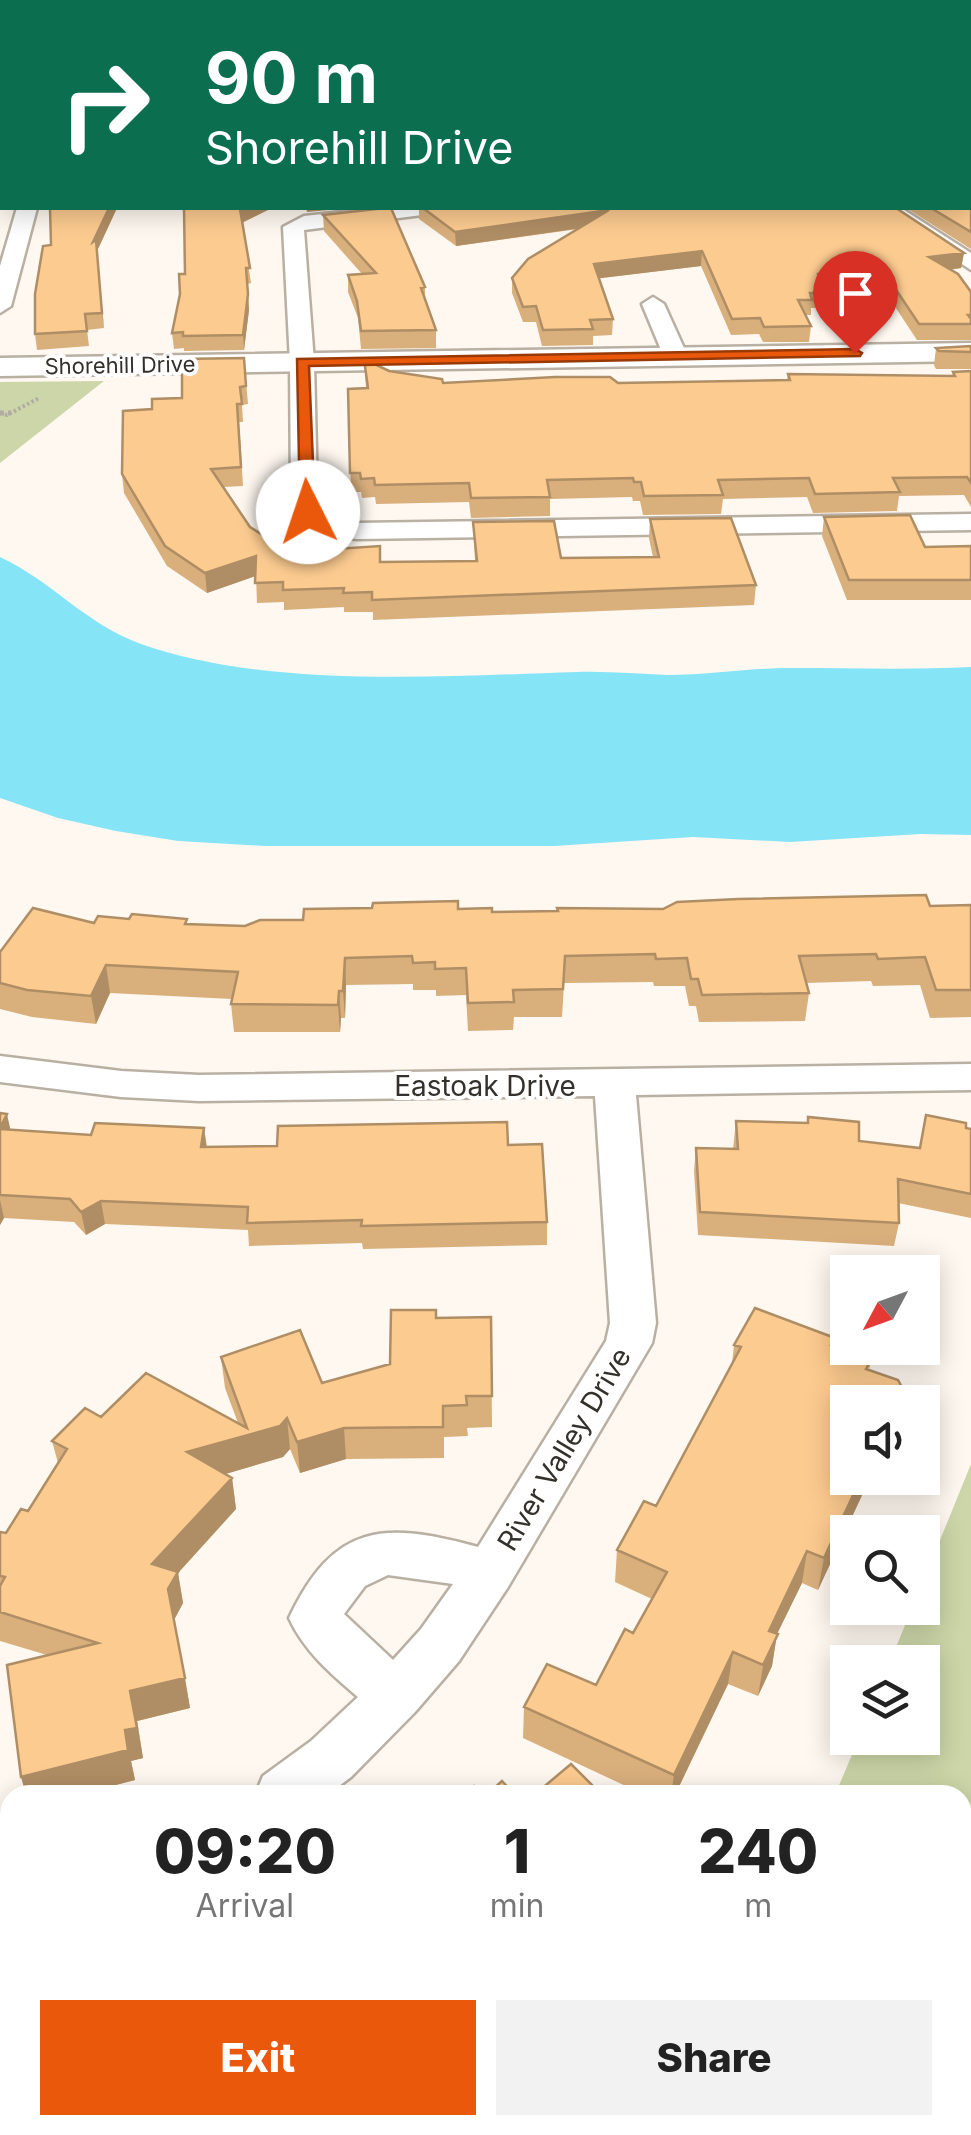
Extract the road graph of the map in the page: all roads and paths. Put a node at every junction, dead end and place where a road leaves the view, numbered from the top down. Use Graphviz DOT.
graph roads {
  1 [pos="26,210"];
  2 [pos="412,210"];
  3 [pos="891,210"];
  4 [pos="971,263"];
  5 [pos="653,304"];
  6 [pos="0,306"];
  7 [pos="971,352"];
  8 [pos="676,356"];
  9 [pos="361,361"];
  10 [pos="302,362"];
  11 [pos="0,367"];
  12 [pos="426,385"];
  13 [pos="971,522"];
  14 [pos="0,1069"];
  15 [pos="971,1078"];
  16 [pos="615,1084"];
  17 [pos="490,1572"];
  18 [pos="396,1694"];
  19 [pos="296,1785"];
  1 -- 6 [label="street"];
  2 -- 10 [label="street"];
  3 -- 4 [label="street"];
  5 -- 8 [label="street"];
  7 -- 8 [label="street, Shorehill Drive"];
  8 -- 9 [label="street, Shorehill Drive"];
  9 -- 10 [label="street, Shorehill Drive"];
  9 -- 12 [label="street, Shorehill Drive"];
  10 -- 11 [label="street, Shorehill Drive"];
  10 -- 13 [label="street"];
  14 -- 16 [label="street, Eastoak Drive"];
  15 -- 16 [label="street, Eastoak Drive"];
  16 -- 17 [label="street, River Valley Drive"];
  17 -- 18 [label="street, River Valley Drive"];
  17 -- 18 [label="street, River Valley Drive"];
  18 -- 19 [label="street, River Valley Drive"];
}
